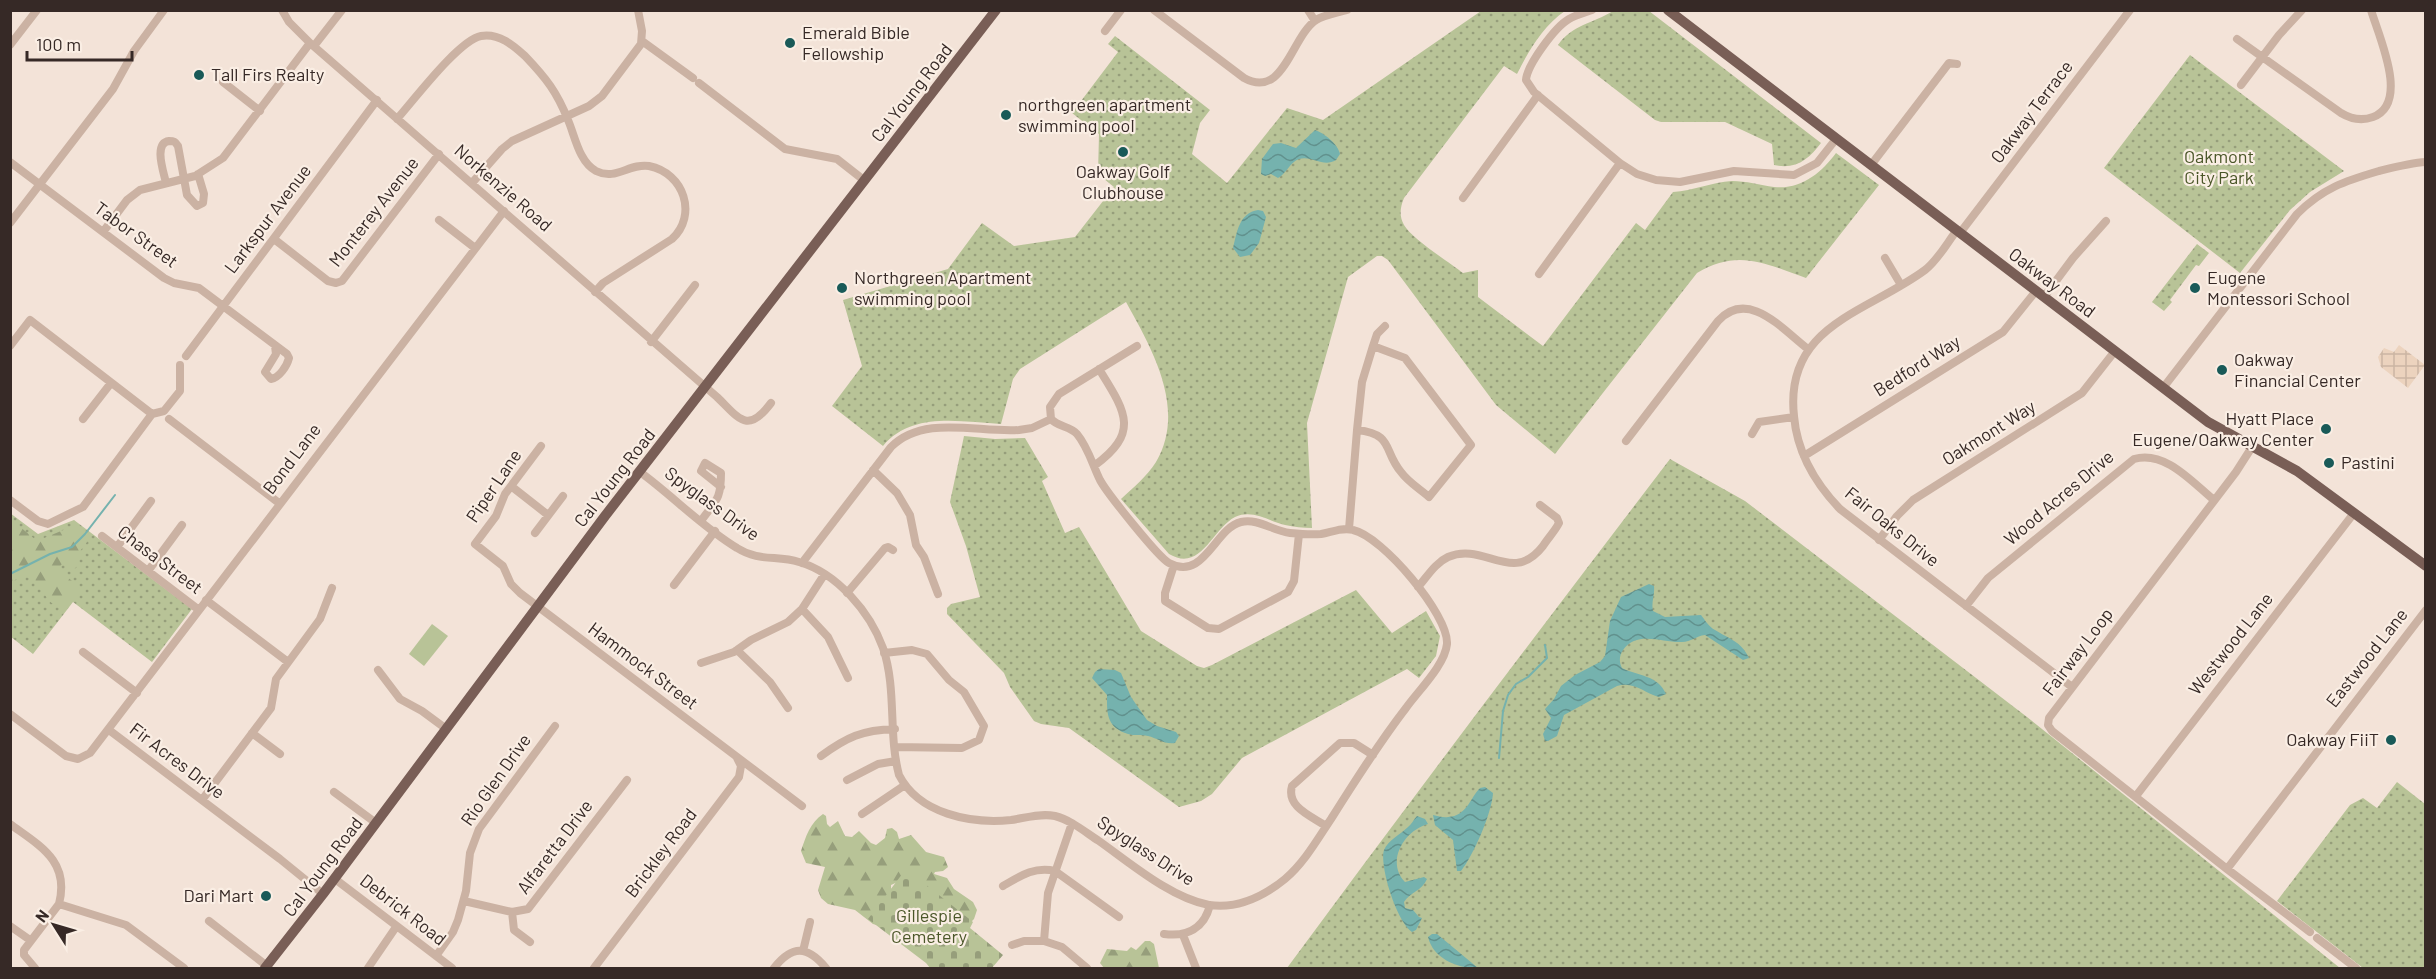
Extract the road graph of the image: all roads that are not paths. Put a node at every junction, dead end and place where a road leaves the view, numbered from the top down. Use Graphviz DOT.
graph roads {
  1 [pos="37,10"];
  2 [pos="164,10"];
  3 [pos="282,10"];
  4 [pos="342,10"];
  5 [pos="638,10"];
  6 [pos="996,10"];
  7 [pos="1121,10"];
  8 [pos="1155,10"];
  9 [pos="1308,10"];
  10 [pos="1347,10"];
  11 [pos="1592,10"];
  12 [pos="1668,10"];
  13 [pos="2130,10"];
  14 [pos="2302,10"];
  15 [pos="2372,10"];
  16 [pos="1315,21"];
  17 [pos="1105,31"];
  18 [pos="2237,39"];
  19 [pos="642,40"];
  20 [pos="10,45"];
  21 [pos="312,45"];
  22 [pos="2262,57"];
  23 [pos="1957,64"];
  24 [pos="223,82"];
  25 [pos="2241,85"];
  26 [pos="1538,95"];
  27 [pos="377,100"];
  28 [pos="260,111"];
  29 [pos="567,117"];
  30 [pos="397,119"];
  31 [pos="1836,139"];
  32 [pos="439,154"];
  33 [pos="10,162"];
  34 [pos="2426,162"];
  35 [pos="1620,163"];
  36 [pos="1871,165"];
  37 [pos="198,174"];
  38 [pos="184,179"];
  39 [pos="865,181"];
  40 [pos="166,183"];
  41 [pos="472,183"];
  42 [pos="40,184"];
  43 [pos="1463,198"];
  44 [pos="504,211"];
  45 [pos="439,220"];
  46 [pos="2106,221"];
  47 [pos="10,223"];
  48 [pos="103,232"];
  49 [pos="1958,232"];
  50 [pos="274,239"];
  51 [pos="475,248"];
  52 [pos="1885,258"];
  53 [pos="1539,274"];
  54 [pos="695,285"];
  55 [pos="1900,285"];
  56 [pos="595,292"];
  57 [pos="2040,294"];
  58 [pos="224,306"];
  59 [pos="1386,326"];
  60 [pos="651,342"];
  61 [pos="1137,345"];
  62 [pos="10,346"];
  63 [pos="275,346"];
  64 [pos="1373,346"];
  65 [pos="1808,349"];
  66 [pos="2115,351"];
  67 [pos="186,357"];
  68 [pos="180,368"];
  69 [pos="1099,369"];
  70 [pos="111,383"];
  71 [pos="706,388"];
  72 [pos="2163,388"];
  73 [pos="771,403"];
  74 [pos="152,414"];
  75 [pos="1794,417"];
  76 [pos="83,419"];
  77 [pos="169,419"];
  78 [pos="1051,419"];
  79 [pos="1357,430"];
  80 [pos="1752,434"];
  81 [pos="1626,441"];
  82 [pos="541,446"];
  83 [pos="2252,447"];
  84 [pos="1804,456"];
  85 [pos="1094,466"];
  86 [pos="873,470"];
  87 [pos="640,472"];
  88 [pos="511,486"];
  89 [pos="721,487"];
  90 [pos="563,496"];
  91 [pos="10,500"];
  92 [pos="2214,500"];
  93 [pos="152,501"];
  94 [pos="279,503"];
  95 [pos="1540,505"];
  96 [pos="2354,513"];
  97 [pos="549,515"];
  98 [pos="701,521"];
  99 [pos="182,525"];
  100 [pos="1349,529"];
  101 [pos="714,531"];
  102 [pos="535,533"];
  103 [pos="1299,534"];
  104 [pos="102,536"];
  105 [pos="1879,540"];
  106 [pos="475,544"];
  107 [pos="117,547"];
  108 [pos="893,550"];
  109 [pos="802,563"];
  110 [pos="1174,565"];
  111 [pos="2426,566"];
  112 [pos="148,571"];
  113 [pos="824,575"];
  114 [pos="674,585"];
  115 [pos="1418,587"];
  116 [pos="332,588"];
  117 [pos="847,593"];
  118 [pos="938,594"];
  119 [pos="206,600"];
  120 [pos="537,606"];
  121 [pos="1966,606"];
  122 [pos="199,609"];
  123 [pos="802,609"];
  124 [pos="2426,610"];
  125 [pos="737,650"];
  126 [pos="83,652"];
  127 [pos="885,653"];
  128 [pos="288,662"];
  129 [pos="701,663"];
  130 [pos="378,670"];
  131 [pos="848,678"];
  132 [pos="2072,687"];
  133 [pos="136,693"];
  134 [pos="788,708"];
  135 [pos="10,714"];
  136 [pos="555,726"];
  137 [pos="445,728"];
  138 [pos="895,729"];
  139 [pos="109,730"];
  140 [pos="252,733"];
  141 [pos="895,747"];
  142 [pos="280,754"];
  143 [pos="734,755"];
  144 [pos="1373,755"];
  145 [pos="821,756"];
  146 [pos="896,761"];
  147 [pos="627,780"];
  148 [pos="848,780"];
  149 [pos="905,785"];
  150 [pos="334,792"];
  151 [pos="2136,796"];
  152 [pos="202,800"];
  153 [pos="802,806"];
  154 [pos="862,814"];
  155 [pos="1072,823"];
  156 [pos="10,824"];
  157 [pos="376,824"];
  158 [pos="1326,826"];
  159 [pos="2227,869"];
  160 [pos="1055,871"];
  161 [pos="335,879"];
  162 [pos="1003,886"];
  163 [pos="323,894"];
  164 [pos="464,901"];
  165 [pos="58,904"];
  166 [pos="1210,905"];
  167 [pos="512,912"];
  168 [pos="1119,917"];
  169 [pos="209,921"];
  170 [pos="810,922"];
  171 [pos="10,926"];
  172 [pos="396,927"];
  173 [pos="1164,934"];
  174 [pos="1183,935"];
  175 [pos="30,940"];
  176 [pos="1044,941"];
  177 [pos="530,942"];
  178 [pos="1012,945"];
  179 [pos="803,951"];
  180 [pos="436,957"];
  181 [pos="266,967"];
  182 [pos="35,969"];
  183 [pos="184,969"];
  184 [pos="368,969"];
  185 [pos="452,969"];
  186 [pos="594,969"];
  187 [pos="774,969"];
  188 [pos="826,969"];
  189 [pos="1087,969"];
  190 [pos="1196,969"];
  191 [pos="2356,969"];
  1 -- 20 [label="street"];
  2 -- 42 [label="street"];
  3 -- 21 [label="street, Norkenzie Road"];
  4 -- 21 [label="street"];
  5 -- 19 [label="street"];
  6 -- 39 [label="main road, Cal Young Road"];
  7 -- 17 [label="street"];
  8 -- 16 [label="street"];
  9 -- 16 [label="street"];
  10 -- 16 [label="street"];
  11 -- 26 [label="street"];
  12 -- 31 [label="main road, Oakway Road"];
  13 -- 49 [label="street, Oakway Terrace"];
  14 -- 22 [label="street"];
  15 -- 22 [label="street"];
  18 -- 22 [label="street"];
  19 -- 29 [label="street"];
  19 -- 39 [label="street"];
  21 -- 27 [label="street, Norkenzie Road"];
  21 -- 28 [label="street"];
  22 -- 25 [label="street"];
  23 -- 36 [label="street"];
  24 -- 28 [label="street"];
  26 -- 35 [label="street"];
  26 -- 43 [label="street"];
  27 -- 30 [label="street, Norkenzie Road"];
  27 -- 50 [label="street, Larkspur Avenue"];
  28 -- 37 [label="street"];
  29 -- 30 [label="street"];
  29 -- 41 [label="street"];
  29 -- 56 [label="street"];
  30 -- 32 [label="street, Norkenzie Road"];
  31 -- 35 [label="street"];
  31 -- 36 [label="main road, Oakway Road"];
  32 -- 41 [label="street, Norkenzie Road"];
  32 -- 50 [label="street, Monterey Avenue"];
  33 -- 42 [label="street, Tabor Street"];
  34 -- 72 [label="street"];
  35 -- 53 [label="street"];
  36 -- 49 [label="main road, Oakway Road"];
  37 -- 38 [label="street"];
  37 -- 38 [label="street"];
  38 -- 40 [label="street"];
  38 -- 40 [label="street"];
  39 -- 71 [label="main road, Cal Young Road"];
  40 -- 48 [label="street"];
  41 -- 44 [label="street, Norkenzie Road"];
  42 -- 47 [label="street"];
  42 -- 48 [label="street, Tabor Street"];
  44 -- 51 [label="street, Bond Lane"];
  44 -- 56 [label="street, Norkenzie Road"];
  45 -- 51 [label="street"];
  46 -- 57 [label="street, Bedford Way"];
  48 -- 58 [label="street, Tabor Street"];
  49 -- 55 [label="street, Fair Oaks Drive"];
  49 -- 57 [label="main road, Oakway Road"];
  50 -- 58 [label="street, Larkspur Avenue"];
  51 -- 94 [label="street, Bond Lane"];
  52 -- 55 [label="street"];
  54 -- 60 [label="street"];
  55 -- 65 [label="street, Fair Oaks Drive"];
  56 -- 60 [label="street, Norkenzie Road"];
  57 -- 66 [label="main road, Oakway Road"];
  57 -- 84 [label="street, Bedford Way"];
  58 -- 63 [label="street, Tabor Street"];
  58 -- 67 [label="street, Larkspur Avenue"];
  59 -- 64 [label="street"];
  60 -- 71 [label="street, Norkenzie Road"];
  61 -- 69 [label="street"];
  62 -- 70 [label="street"];
  64 -- 79 [label="street"];
  64 -- 79 [label="street"];
  65 -- 75 [label="street, Fair Oaks Drive"];
  65 -- 81 [label="street"];
  66 -- 72 [label="main road, Oakway Road"];
  66 -- 105 [label="street, Oakmont Way"];
  68 -- 74 [label="street"];
  69 -- 78 [label="street"];
  69 -- 85 [label="street"];
  70 -- 74 [label="street"];
  70 -- 76 [label="street"];
  71 -- 73 [label="street"];
  71 -- 87 [label="main road, Cal Young Road"];
  72 -- 83 [label="main road, Oakway Road"];
  74 -- 91 [label="street"];
  75 -- 80 [label="street"];
  75 -- 84 [label="street, Fair Oaks Drive"];
  77 -- 94 [label="street"];
  78 -- 85 [label="street"];
  78 -- 86 [label="street"];
  79 -- 100 [label="street"];
  82 -- 88 [label="street, Piper Lane"];
  83 -- 92 [label="street, Fairway Loop"];
  83 -- 96 [label="main road, Oakway Road"];
  84 -- 105 [label="street, Fair Oaks Drive"];
  85 -- 110 [label="street"];
  86 -- 109 [label="street"];
  86 -- 118 [label="street"];
  87 -- 98 [label="street, Spyglass Drive"];
  87 -- 120 [label="main road, Cal Young Road"];
  88 -- 97 [label="street"];
  88 -- 106 [label="street, Piper Lane"];
  89 -- 98 [label="street"];
  90 -- 97 [label="street"];
  92 -- 121 [label="street, Wood Acres Drive"];
  92 -- 132 [label="street, Fairway Loop"];
  93 -- 107 [label="street"];
  94 -- 119 [label="street, Bond Lane"];
  95 -- 115 [label="street"];
  96 -- 111 [label="main road, Oakway Road"];
  96 -- 151 [label="street, Westwood Lane"];
  97 -- 102 [label="street"];
  98 -- 101 [label="street, Spyglass Drive"];
  99 -- 112 [label="street"];
  100 -- 103 [label="street"];
  100 -- 115 [label="street, Spyglass Drive"];
  101 -- 109 [label="street, Spyglass Drive"];
  101 -- 114 [label="street"];
  103 -- 110 [label="street"];
  103 -- 110 [label="street"];
  104 -- 107 [label="street, Chasa Street"];
  105 -- 121 [label="street, Fair Oaks Drive"];
  106 -- 120 [label="street, Hammock Street"];
  107 -- 112 [label="street, Chasa Street"];
  108 -- 117 [label="street"];
  109 -- 113 [label="street, Spyglass Drive"];
  112 -- 122 [label="street, Chasa Street"];
  113 -- 117 [label="street, Spyglass Drive"];
  113 -- 123 [label="street"];
  115 -- 144 [label="street, Spyglass Drive"];
  116 -- 128 [label="street"];
  117 -- 127 [label="street, Spyglass Drive"];
  119 -- 122 [label="street, Bond Lane"];
  119 -- 128 [label="street, Chasa Street"];
  120 -- 137 [label="main road, Cal Young Road"];
  120 -- 143 [label="street, Hammock Street"];
  121 -- 132 [label="street, Fair Oaks Drive"];
  122 -- 133 [label="street, Bond Lane"];
  123 -- 125 [label="street"];
  123 -- 131 [label="street"];
  124 -- 159 [label="street, Eastwood Lane"];
  125 -- 129 [label="street"];
  125 -- 134 [label="street"];
  126 -- 133 [label="street"];
  127 -- 138 [label="street, Spyglass Drive"];
  127 -- 141 [label="street"];
  128 -- 140 [label="street"];
  130 -- 137 [label="street"];
  132 -- 151 [label="street, Fairway Loop"];
  133 -- 139 [label="street, Bond Lane"];
  135 -- 139 [label="street, Fir Acres Drive"];
  136 -- 164 [label="street, Rio Glen Drive"];
  137 -- 157 [label="main road, Cal Young Road"];
  138 -- 141 [label="street, Spyglass Drive"];
  138 -- 145 [label="street"];
  139 -- 152 [label="street, Fir Acres Drive"];
  140 -- 142 [label="street"];
  140 -- 152 [label="street"];
  141 -- 146 [label="street, Spyglass Drive"];
  143 -- 153 [label="street, Hammock Street"];
  143 -- 186 [label="street, Brickley Road"];
  144 -- 158 [label="street, Spyglass Drive"];
  144 -- 158 [label="street"];
  146 -- 148 [label="street"];
  146 -- 149 [label="street, Spyglass Drive"];
  147 -- 167 [label="street, Alfaretta Drive"];
  149 -- 154 [label="street"];
  149 -- 155 [label="street, Spyglass Drive"];
  150 -- 157 [label="street"];
  151 -- 159 [label="street, Fairway Loop"];
  152 -- 163 [label="street, Fir Acres Drive"];
  155 -- 160 [label="street"];
  155 -- 166 [label="street, Spyglass Drive"];
  156 -- 165 [label="street"];
  157 -- 161 [label="main road, Cal Young Road"];
  158 -- 166 [label="street, Spyglass Drive"];
  159 -- 191 [label="street, Fairway Loop"];
  160 -- 162 [label="street"];
  160 -- 168 [label="street"];
  160 -- 176 [label="street"];
  161 -- 163 [label="main road, Cal Young Road"];
  161 -- 172 [label="street, Debrick Road"];
  163 -- 181 [label="main road, Cal Young Road"];
  164 -- 167 [label="street, Alfaretta Drive"];
  164 -- 180 [label="street, Rio Glen Drive"];
  165 -- 175 [label="street"];
  165 -- 183 [label="street"];
  166 -- 174 [label="street"];
  167 -- 177 [label="street"];
  169 -- 181 [label="street"];
  170 -- 179 [label="street"];
  171 -- 175 [label="street"];
  172 -- 180 [label="street, Debrick Road"];
  172 -- 184 [label="street"];
  173 -- 174 [label="street"];
  174 -- 190 [label="street"];
  175 -- 182 [label="street"];
  176 -- 178 [label="street"];
  176 -- 189 [label="street"];
  179 -- 187 [label="street"];
  179 -- 188 [label="street"];
  180 -- 185 [label="street, Debrick Road"];
}
